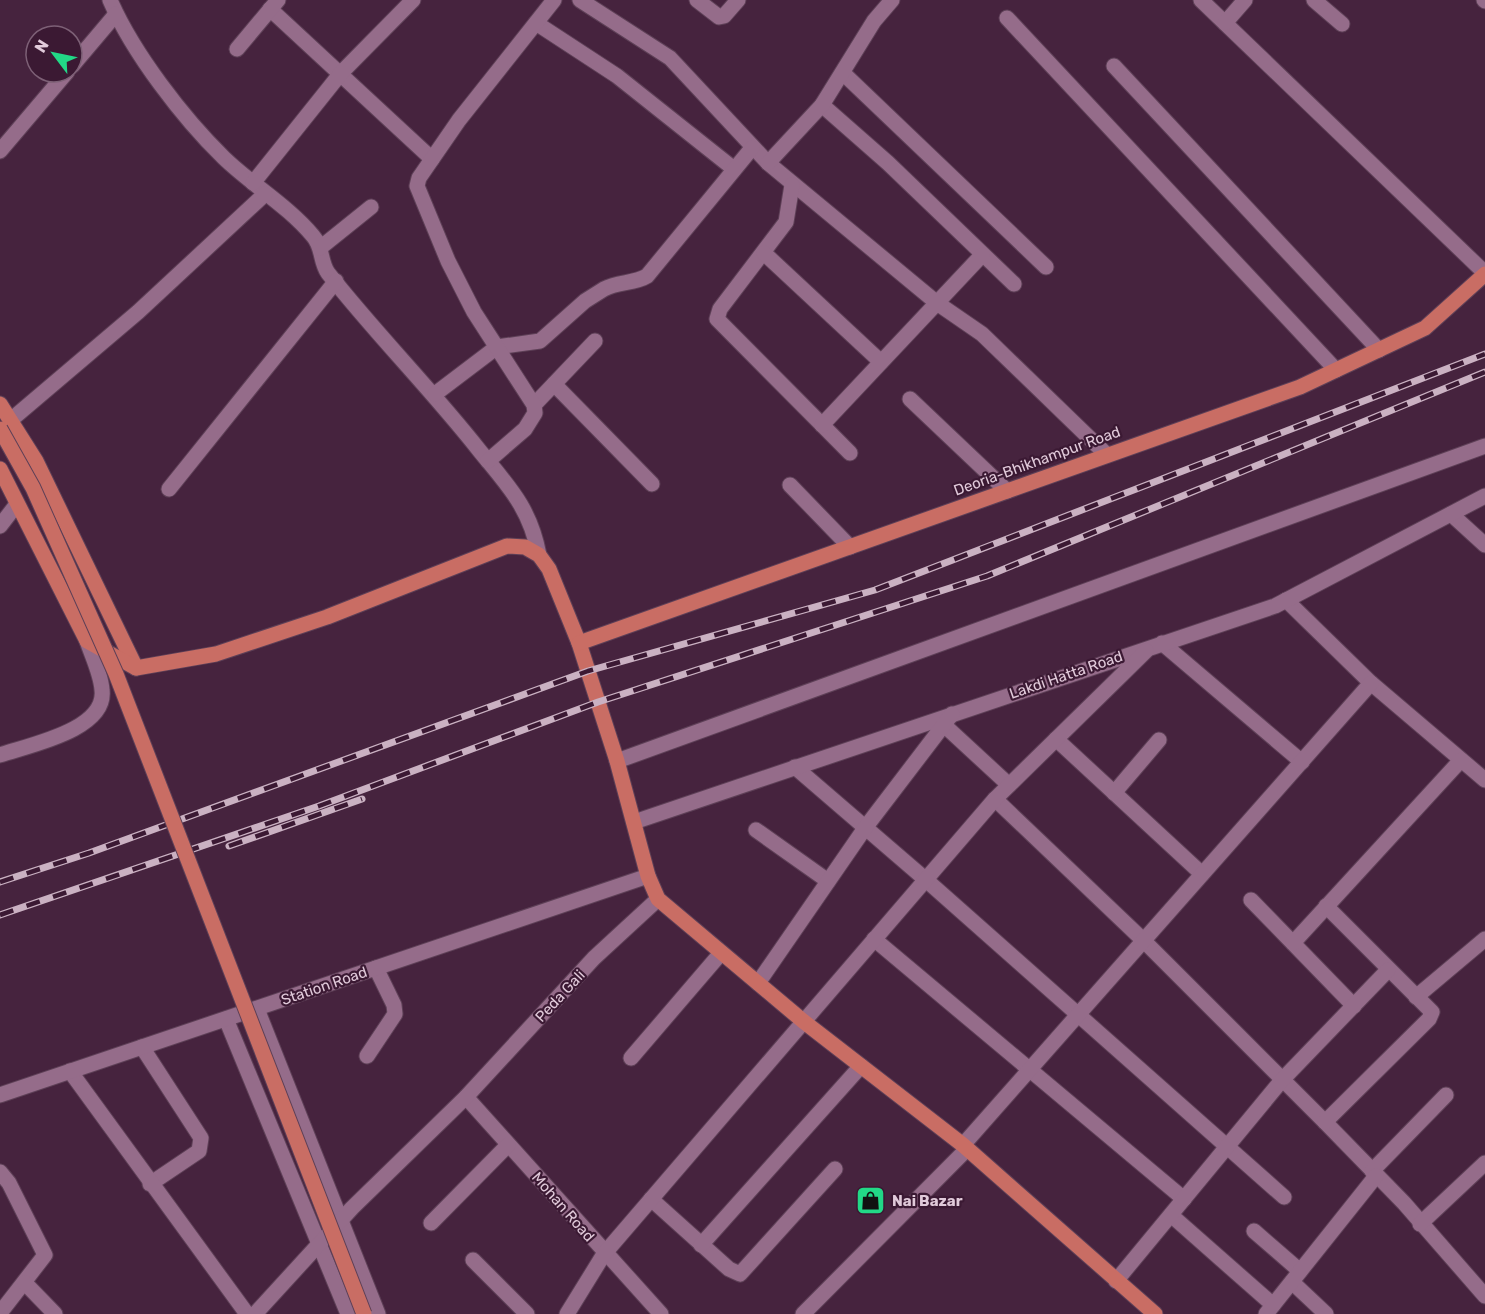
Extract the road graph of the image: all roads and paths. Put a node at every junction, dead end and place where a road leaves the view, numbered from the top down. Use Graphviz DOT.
graph roads {
  1 [pos="110,0"];
  2 [pos="413,0"];
  3 [pos="580,0"];
  4 [pos="697,0"];
  5 [pos="738,0"];
  6 [pos="892,0"];
  7 [pos="1201,0"];
  8 [pos="1245,0"];
  9 [pos="1314,0"];
  10 [pos="552,1"];
  11 [pos="274,4"];
  12 [pos="116,14"];
  13 [pos="1007,18"];
  14 [pos="1225,22"];
  15 [pos="536,23"];
  16 [pos="1342,24"];
  17 [pos="237,49"];
  18 [pos="84,52"];
  19 [pos="1114,66"];
  20 [pos="341,73"];
  21 [pos="844,74"];
  22 [pos="57,84"];
  23 [pos="822,105"];
  24 [pos="752,148"];
  25 [pos="0,151"];
  26 [pos="432,159"];
  27 [pos="768,163"];
  28 [pos="734,169"];
  29 [pos="253,183"];
  30 [pos="792,185"];
  31 [pos="266,194"];
  32 [pos="371,207"];
  33 [pos="320,248"];
  34 [pos="765,253"];
  35 [pos="982,255"];
  36 [pos="1046,267"];
  37 [pos="1485,273"];
  38 [pos="336,281"];
  39 [pos="1014,284"];
  40 [pos="937,303"];
  41 [pos="595,341"];
  42 [pos="497,347"];
  43 [pos="1379,350"];
  44 [pos="881,362"];
  45 [pos="1336,370"];
  46 [pos="554,384"];
  47 [pos="435,394"];
  48 [pos="910,399"];
  49 [pos="0,404"];
  50 [pos="534,405"];
  51 [pos="6,424"];
  52 [pos="822,425"];
  53 [pos="1485,446"];
  54 [pos="850,453"];
  55 [pos="1107,455"];
  56 [pos="488,461"];
  57 [pos="0,469"];
  58 [pos="652,484"];
  59 [pos="790,485"];
  60 [pos="169,489"];
  61 [pos="1007,491"];
  62 [pos="1485,496"];
  63 [pos="17,504"];
  64 [pos="1451,514"];
  65 [pos="0,526"];
  66 [pos="1485,545"];
  67 [pos="850,547"];
  68 [pos="539,555"];
  69 [pos="1286,600"];
  70 [pos="87,641"];
  71 [pos="579,643"];
  72 [pos="1157,645"];
  73 [pos="136,668"];
  74 [pos="1371,683"];
  75 [pos="948,719"];
  76 [pos="1056,740"];
  77 [pos="1159,740"];
  78 [pos="0,755"];
  79 [pos="1461,760"];
  80 [pos="617,761"];
  81 [pos="1302,762"];
  82 [pos="795,767"];
  83 [pos="1485,780"];
  84 [pos="1009,785"];
  85 [pos="1114,793"];
  86 [pos="995,799"];
  87 [pos="634,822"];
  88 [pos="865,828"];
  89 [pos="756,830"];
  90 [pos="1202,874"];
  91 [pos="648,876"];
  92 [pos="926,879"];
  93 [pos="828,881"];
  94 [pos="658,899"];
  95 [pos="1251,900"];
  96 [pos="1326,906"];
  97 [pos="874,939"];
  98 [pos="1485,939"];
  99 [pos="1143,940"];
  100 [pos="1293,943"];
  101 [pos="721,953"];
  102 [pos="376,968"];
  103 [pos="1388,970"];
  104 [pos="758,983"];
  105 [pos="1416,997"];
  106 [pos="1354,1006"];
  107 [pos="257,1009"];
  108 [pos="1077,1014"];
  109 [pos="226,1019"];
  110 [pos="803,1021"];
  111 [pos="142,1047"];
  112 [pos="367,1056"];
  113 [pos="631,1058"];
  114 [pos="861,1066"];
  115 [pos="1029,1069"];
  116 [pos="70,1071"];
  117 [pos="1282,1080"];
  118 [pos="0,1095"];
  119 [pos="1446,1095"];
  120 [pos="466,1097"];
  121 [pos="1325,1122"];
  122 [pos="508,1145"];
  123 [pos="965,1147"];
  124 [pos="1227,1147"];
  125 [pos="1485,1163"];
  126 [pos="835,1169"];
  127 [pos="0,1172"];
  128 [pos="1374,1174"];
  129 [pos="150,1184"];
  130 [pos="1284,1197"];
  131 [pos="651,1199"];
  132 [pos="1184,1199"];
  133 [pos="1170,1215"];
  134 [pos="341,1220"];
  135 [pos="431,1223"];
  136 [pos="1420,1224"];
  137 [pos="1254,1231"];
  138 [pos="320,1243"];
  139 [pos="701,1245"];
  140 [pos="604,1254"];
  141 [pos="473,1260"];
  142 [pos="1296,1276"];
  143 [pos="1116,1281"];
  144 [pos="25,1282"];
  145 [pos="1483,1291"];
  146 [pos="1269,1310"];
  147 [pos="0,1313"];
  148 [pos="56,1314"];
  149 [pos="247,1314"];
  150 [pos="255,1314"];
  151 [pos="348,1314"];
  152 [pos="364,1314"];
  153 [pos="378,1314"];
  154 [pos="526,1314"];
  155 [pos="567,1314"];
  156 [pos="661,1314"];
  157 [pos="803,1314"];
  158 [pos="1155,1314"];
  159 [pos="1326,1314"];
  1 -- 12 [label="street"];
  2 -- 20 [label="street"];
  3 -- 24 [label="street"];
  4 -- 5 [label="street"];
  6 -- 21 [label="street"];
  7 -- 14 [label="street"];
  8 -- 14 [label="street"];
  9 -- 16 [label="street"];
  10 -- 15 [label="street"];
  11 -- 17 [label="street"];
  11 -- 20 [label="street"];
  12 -- 18 [label="street"];
  12 -- 29 [label="street"];
  13 -- 45 [label="street"];
  14 -- 37 [label="street"];
  15 -- 26 [label="street"];
  15 -- 28 [label="street"];
  19 -- 43 [label="street"];
  20 -- 26 [label="street"];
  20 -- 29 [label="street"];
  21 -- 23 [label="street"];
  21 -- 36 [label="street"];
  22 -- 25 [label="street"];
  23 -- 27 [label="street"];
  23 -- 35 [label="street"];
  24 -- 27 [label="street"];
  24 -- 28 [label="street"];
  26 -- 42 [label="street"];
  27 -- 30 [label="street"];
  28 -- 42 [label="street"];
  29 -- 31 [label="street"];
  30 -- 34 [label="street"];
  30 -- 40 [label="street"];
  31 -- 33 [label="street"];
  31 -- 51 [label="street"];
  32 -- 33 [label="street"];
  33 -- 38 [label="street"];
  34 -- 44 [label="street"];
  34 -- 52 [label="street"];
  35 -- 39 [label="street"];
  35 -- 40 [label="street"];
  37 -- 43 [label="main road, Deoria-Bhikhampur Road"];
  38 -- 47 [label="street"];
  38 -- 60 [label="street"];
  40 -- 44 [label="street"];
  40 -- 55 [label="street"];
  41 -- 46 [label="street"];
  42 -- 47 [label="street"];
  42 -- 50 [label="street"];
  43 -- 45 [label="main road, Deoria-Bhikhampur Road"];
  44 -- 52 [label="street"];
  45 -- 55 [label="main road, Deoria-Bhikhampur Road"];
  46 -- 50 [label="street"];
  46 -- 58 [label="street"];
  47 -- 56 [label="street"];
  48 -- 61 [label="street"];
  49 -- 51 [label="main road"];
  50 -- 56 [label="street"];
  51 -- 73 [label="main road"];
  51 -- 152 [label="main road, bridge"];
  52 -- 54 [label="street"];
  53 -- 80 [label="street"];
  55 -- 61 [label="main road, Deoria-Bhikhampur Road"];
  56 -- 68 [label="street"];
  57 -- 63 [label="main road"];
  59 -- 67 [label="street"];
  61 -- 67 [label="main road, Deoria-Bhikhampur Road"];
  62 -- 64 [label="street, Lakdi Hatta Road"];
  63 -- 65 [label="street"];
  63 -- 70 [label="main road"];
  64 -- 66 [label="street"];
  64 -- 69 [label="street, Lakdi Hatta Road"];
  67 -- 71 [label="main road, Deoria-Bhikhampur Road"];
  68 -- 71 [label="main road"];
  68 -- 73 [label="main road"];
  69 -- 72 [label="street, Lakdi Hatta Road"];
  69 -- 74 [label="street"];
  70 -- 73 [label="main road"];
  70 -- 78 [label="street"];
  71 -- 80 [label="main road"];
  72 -- 75 [label="street, Lakdi Hatta Road"];
  72 -- 76 [label="street"];
  72 -- 81 [label="street"];
  74 -- 79 [label="street"];
  74 -- 81 [label="street"];
  75 -- 82 [label="street, Lakdi Hatta Road"];
  75 -- 84 [label="street"];
  75 -- 88 [label="street"];
  76 -- 84 [label="street"];
  76 -- 85 [label="street"];
  77 -- 85 [label="street"];
  79 -- 83 [label="street"];
  79 -- 96 [label="street"];
  80 -- 87 [label="main road"];
  81 -- 90 [label="street"];
  82 -- 87 [label="street, Lakdi Hatta Road"];
  82 -- 88 [label="street"];
  84 -- 86 [label="street"];
  85 -- 90 [label="street"];
  86 -- 92 [label="street"];
  86 -- 99 [label="street"];
  87 -- 91 [label="main road"];
  88 -- 92 [label="street"];
  88 -- 93 [label="street"];
  89 -- 93 [label="street"];
  90 -- 99 [label="street"];
  91 -- 94 [label="main road"];
  91 -- 102 [label="street, Station Road"];
  92 -- 97 [label="street"];
  92 -- 108 [label="street"];
  93 -- 104 [label="street"];
  94 -- 101 [label="main road"];
  94 -- 120 [label="street, Peda Gali"];
  95 -- 100 [label="street"];
  96 -- 100 [label="street"];
  96 -- 103 [label="street"];
  97 -- 110 [label="street"];
  97 -- 115 [label="street"];
  98 -- 105 [label="street"];
  99 -- 108 [label="street"];
  99 -- 117 [label="street"];
  100 -- 106 [label="street"];
  101 -- 104 [label="main road"];
  101 -- 113 [label="street"];
  102 -- 107 [label="street, Station Road"];
  102 -- 112 [label="street"];
  103 -- 105 [label="street"];
  103 -- 106 [label="street"];
  104 -- 110 [label="main road"];
  105 -- 121 [label="street"];
  106 -- 117 [label="street"];
  107 -- 109 [label="street, Station Road"];
  107 -- 134 [label="street"];
  108 -- 115 [label="street"];
  108 -- 124 [label="street"];
  109 -- 111 [label="street, Station Road"];
  109 -- 138 [label="street"];
  110 -- 114 [label="main road"];
  110 -- 131 [label="street"];
  111 -- 116 [label="street, Station Road"];
  111 -- 129 [label="street"];
  114 -- 123 [label="main road"];
  114 -- 139 [label="street"];
  115 -- 123 [label="street"];
  115 -- 132 [label="street"];
  116 -- 118 [label="street, Station Road"];
  116 -- 129 [label="street"];
  117 -- 121 [label="street"];
  117 -- 124 [label="street"];
  119 -- 128 [label="street"];
  120 -- 122 [label="street, Mohan Road"];
  120 -- 134 [label="street, Peda Gali"];
  121 -- 128 [label="street"];
  122 -- 135 [label="street"];
  122 -- 140 [label="street, Mohan Road"];
  123 -- 143 [label="main road"];
  123 -- 157 [label="street"];
  124 -- 130 [label="street"];
  124 -- 132 [label="street"];
  125 -- 136 [label="street"];
  126 -- 139 [label="street"];
  127 -- 144 [label="street"];
  128 -- 136 [label="street"];
  128 -- 142 [label="street"];
  129 -- 149 [label="street"];
  131 -- 139 [label="street"];
  131 -- 140 [label="street"];
  132 -- 133 [label="street"];
  133 -- 143 [label="street"];
  133 -- 146 [label="street"];
  134 -- 138 [label="street, Peda Gali"];
  134 -- 153 [label="street"];
  136 -- 145 [label="street"];
  137 -- 142 [label="street"];
  138 -- 150 [label="street, Peda Gali"];
  138 -- 151 [label="street"];
  140 -- 155 [label="street"];
  140 -- 156 [label="street, Mohan Road"];
  141 -- 154 [label="street"];
  142 -- 146 [label="street"];
  142 -- 159 [label="street"];
  143 -- 158 [label="main road"];
  144 -- 147 [label="street"];
  144 -- 148 [label="street"];
}
